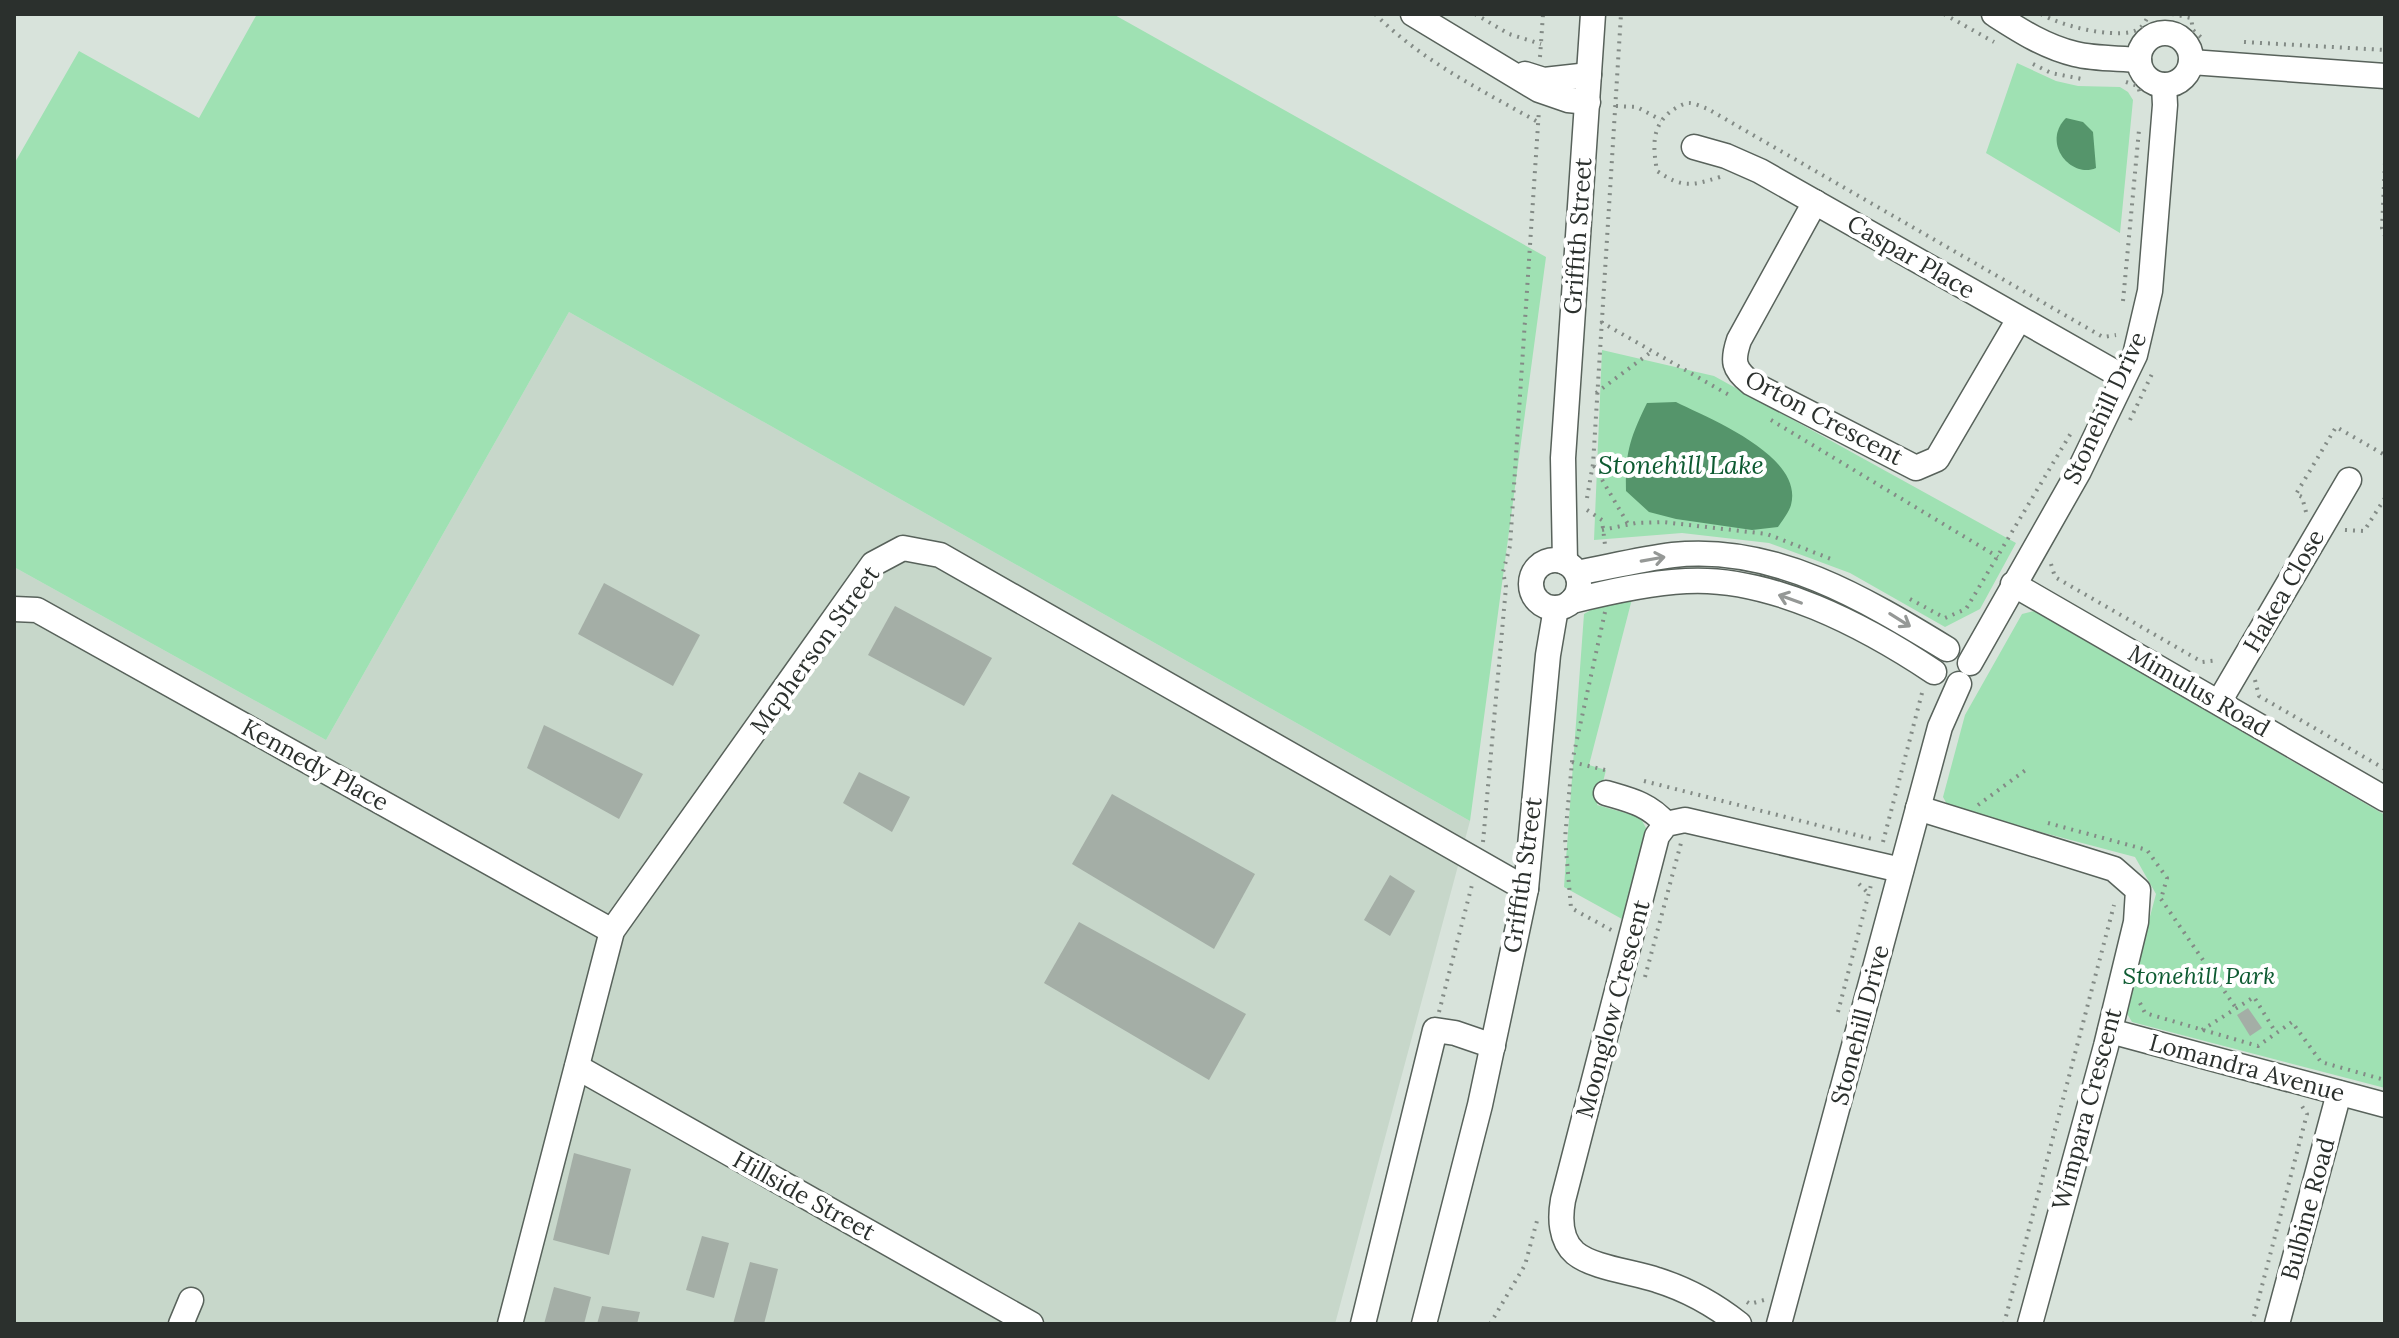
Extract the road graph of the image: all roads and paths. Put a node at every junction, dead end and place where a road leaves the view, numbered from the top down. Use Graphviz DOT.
graph roads {
  1 [pos="1375,14"];
  2 [pos="1413,14"];
  3 [pos="1475,14"];
  4 [pos="1543,14"];
  5 [pos="1593,14"];
  6 [pos="1621,14"];
  7 [pos="1994,14"];
  8 [pos="2041,14"];
  9 [pos="2149,14"];
  10 [pos="2179,18"];
  11 [pos="2234,41"];
  12 [pos="1541,44"];
  13 [pos="2385,50"];
  14 [pos="2139,60"];
  15 [pos="2191,62"];
  16 [pos="1589,75"];
  17 [pos="2385,76"];
  18 [pos="1539,84"];
  19 [pos="2164,85"];
  20 [pos="1588,102"];
  21 [pos="1616,106"];
  22 [pos="1661,120"];
  23 [pos="1538,122"];
  24 [pos="1694,147"];
  25 [pos="2385,163"];
  26 [pos="1815,202"];
  27 [pos="2385,236"];
  28 [pos="2019,319"];
  29 [pos="1600,321"];
  30 [pos="1651,352"];
  31 [pos="2153,372"];
  32 [pos="2123,377"];
  33 [pos="1596,393"];
  34 [pos="1738,400"];
  35 [pos="1766,417"];
  36 [pos="2126,427"];
  37 [pos="2385,455"];
  38 [pos="1593,464"];
  39 [pos="2349,480"];
  40 [pos="2385,498"];
  41 [pos="2306,512"];
  42 [pos="1629,524"];
  43 [pos="2342,530"];
  44 [pos="1998,557"];
  45 [pos="2050,561"];
  46 [pos="1562,566"];
  47 [pos="1610,567"];
  48 [pos="2013,584"];
  49 [pos="1610,592"];
  50 [pos="1557,605"];
  51 [pos="14,609"];
  52 [pos="2219,660"];
  53 [pos="1946,669"];
  54 [pos="2261,670"];
  55 [pos="2219,702"];
  56 [pos="1572,762"];
  57 [pos="2027,769"];
  58 [pos="2385,769"];
  59 [pos="1632,777"];
  60 [pos="1611,783"];
  61 [pos="2385,799"];
  62 [pos="1967,802"];
  63 [pos="1978,805"];
  64 [pos="1918,808"];
  65 [pos="1993,809"];
  66 [pos="2040,821"];
  67 [pos="1666,824"];
  68 [pos="1692,835"];
  69 [pos="1880,853"];
  70 [pos="1480,864"];
  71 [pos="1901,870"];
  72 [pos="1856,880"];
  73 [pos="1526,889"];
  74 [pos="1869,894"];
  75 [pos="2161,899"];
  76 [pos="2115,902"];
  77 [pos="2157,912"];
  78 [pos="612,931"];
  79 [pos="1614,932"];
  80 [pos="1644,984"];
  81 [pos="2135,992"];
  82 [pos="2236,1008"];
  83 [pos="1838,1015"];
  84 [pos="1435,1030"];
  85 [pos="2202,1030"];
  86 [pos="2110,1031"];
  87 [pos="2276,1033"];
  88 [pos="1493,1046"];
  89 [pos="577,1067"];
  90 [pos="2385,1080"];
  91 [pos="2339,1093"];
  92 [pos="2299,1103"];
  93 [pos="2385,1105"];
  94 [pos="1542,1203"];
  95 [pos="1768,1286"];
  96 [pos="1738,1297"];
  97 [pos="191,1300"];
  98 [pos="181,1324"];
  99 [pos="510,1324"];
  100 [pos="1031,1324"];
  101 [pos="1363,1324"];
  102 [pos="1424,1324"];
  103 [pos="1490,1324"];
  104 [pos="1739,1324"];
  105 [pos="1779,1324"];
  106 [pos="2004,1324"];
  107 [pos="2030,1324"];
  108 [pos="2252,1324"];
  109 [pos="2277,1324"];
  1 -- 23 [label="path"];
  2 -- 18 [label="street"];
  3 -- 12 [label="path"];
  4 -- 12 [label="path"];
  5 -- 16 [label="street, Griffith Street"];
  6 -- 21 [label="path"];
  7 -- 14 [label="street"];
  8 -- 9 [label="path"];
  9 -- 10 [label="path"];
  10 -- 14 [label="street"];
  10 -- 15 [label="street"];
  11 -- 13 [label="path"];
  12 -- 18 [label="path"];
  14 -- 19 [label="street"];
  15 -- 17 [label="street"];
  15 -- 19 [label="street"];
  16 -- 18 [label="street"];
  16 -- 20 [label="street, Griffith Street"];
  18 -- 20 [label="street"];
  18 -- 23 [label="path"];
  19 -- 32 [label="street, Stonehill Drive"];
  20 -- 46 [label="street, Griffith Street"];
  21 -- 22 [label="path"];
  21 -- 29 [label="path"];
  23 -- 70 [label="path"];
  24 -- 26 [label="street, Caspar Place"];
  25 -- 27 [label="path"];
  26 -- 28 [label="street, Caspar Place"];
  26 -- 28 [label="street, Orton Crescent"];
  28 -- 32 [label="street, Caspar Place"];
  29 -- 30 [label="path"];
  29 -- 33 [label="path"];
  30 -- 33 [label="path"];
  30 -- 34 [label="path"];
  31 -- 36 [label="path"];
  32 -- 48 [label="street, Stonehill Drive"];
  33 -- 38 [label="path"];
  35 -- 44 [label="path"];
  37 -- 41 [label="path"];
  38 -- 42 [label="path"];
  38 -- 47 [label="path"];
  39 -- 55 [label="street, Hakea Close"];
  40 -- 43 [label="path"];
  45 -- 52 [label="path"];
  46 -- 47 [label="street"];
  46 -- 50 [label="street, Griffith Street"];
  46 -- 50 [label="street"];
  47 -- 53 [label="street, one-way"];
  48 -- 53 [label="street, Stonehill Drive"];
  48 -- 55 [label="street, Mimulus Road"];
  49 -- 50 [label="street"];
  53 -- 49 [label="street, one-way"];
  49 -- 56 [label="path"];
  50 -- 73 [label="street, Griffith Street"];
  51 -- 78 [label="street, Kennedy Place"];
  53 -- 64 [label="street, Stonehill Drive"];
  53 -- 69 [label="path"];
  54 -- 58 [label="path"];
  55 -- 61 [label="street, Mimulus Road"];
  56 -- 60 [label="path"];
  56 -- 79 [label="path"];
  57 -- 63 [label="path"];
  59 -- 69 [label="path"];
  60 -- 67 [label="street"];
  62 -- 63 [label="path"];
  63 -- 65 [label="path"];
  64 -- 71 [label="street, Stonehill Drive"];
  64 -- 86 [label="street, Wimpara Crescent"];
  66 -- 75 [label="path"];
  67 -- 69 [label="street"];
  67 -- 104 [label="street, Moonglow Crescent"];
  68 -- 80 [label="path"];
  69 -- 71 [label="street"];
  69 -- 74 [label="path"];
  70 -- 73 [label="street, Mcpherson Street"];
  70 -- 78 [label="street, Mcpherson Street"];
  70 -- 84 [label="path"];
  71 -- 105 [label="street, Stonehill Drive"];
  72 -- 74 [label="path"];
  73 -- 88 [label="street, Griffith Street"];
  74 -- 83 [label="path"];
  75 -- 77 [label="path"];
  75 -- 82 [label="path"];
  76 -- 106 [label="path"];
  78 -- 89 [label="street, Mcpherson Street"];
  81 -- 85 [label="path"];
  82 -- 85 [label="path"];
  82 -- 87 [label="path"];
  84 -- 88 [label="street"];
  84 -- 101 [label="street"];
  85 -- 87 [label="path"];
  86 -- 91 [label="street, Lomandra Avenue"];
  86 -- 107 [label="street, Wimpara Crescent"];
  87 -- 90 [label="path"];
  88 -- 102 [label="street, Griffith Street"];
  89 -- 99 [label="street, Mcpherson Street"];
  89 -- 100 [label="street, Hillside Street"];
  91 -- 93 [label="street, Lomandra Avenue"];
  91 -- 109 [label="street, Bulbine Road"];
  92 -- 108 [label="path"];
  94 -- 103 [label="path"];
  95 -- 96 [label="path"];
  97 -- 98 [label="street"];
}
